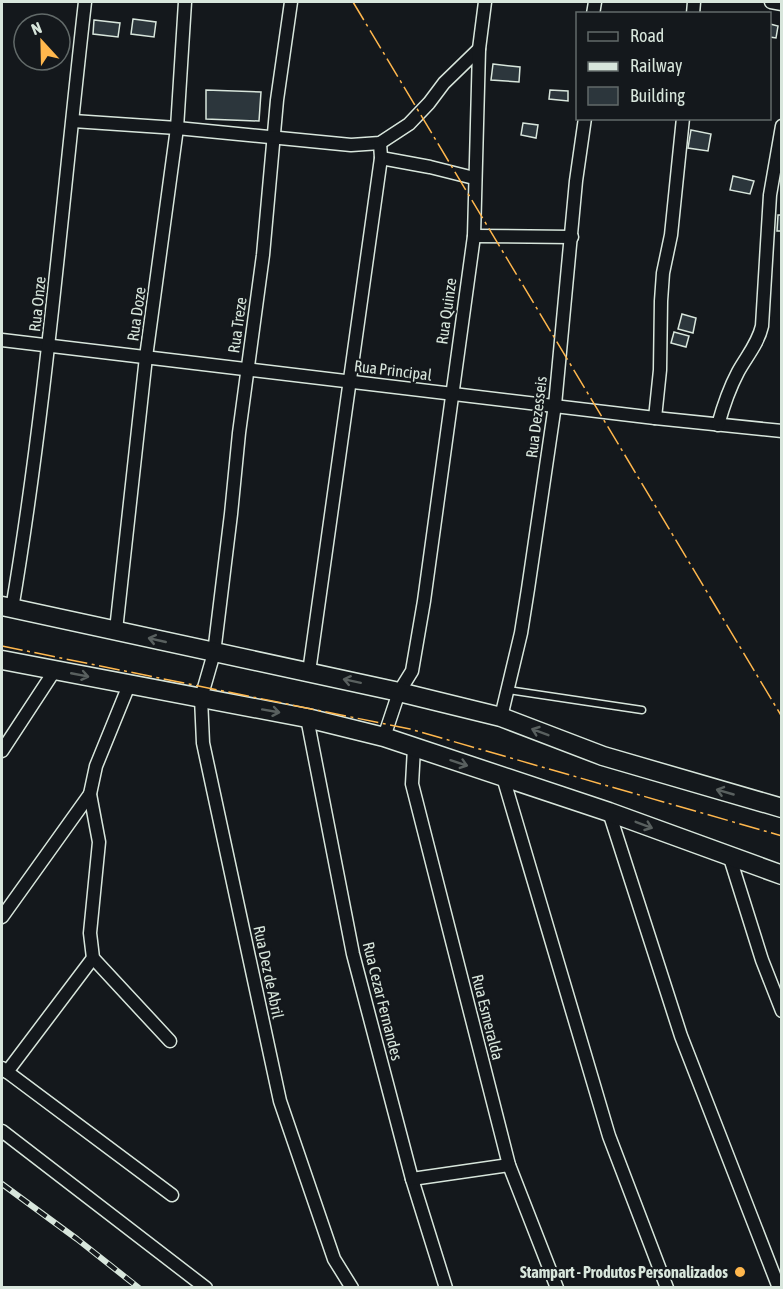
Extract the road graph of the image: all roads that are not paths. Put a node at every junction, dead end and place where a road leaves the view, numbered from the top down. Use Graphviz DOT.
graph roads {
  1 [pos="85,2"];
  2 [pos="185,2"];
  3 [pos="291,2"];
  4 [pos="485,2"];
  5 [pos="771,2"];
  6 [pos="782,4"];
  7 [pos="479,49"];
  8 [pos="585,120"];
  9 [pos="683,120"];
  10 [pos="73,122"];
  11 [pos="782,126"];
  12 [pos="177,128"];
  13 [pos="274,138"];
  14 [pos="380,143"];
  15 [pos="381,158"];
  16 [pos="474,178"];
  17 [pos="474,236"];
  18 [pos="572,237"];
  19 [pos="2,340"];
  20 [pos="49,346"];
  21 [pos="146,357"];
  22 [pos="247,369"];
  23 [pos="351,381"];
  24 [pos="451,393"];
  25 [pos="555,405"];
  26 [pos="655,418"];
  27 [pos="718,425"];
  28 [pos="782,431"];
  29 [pos="7,608"];
  30 [pos="116,630"];
  31 [pos="214,653"];
  32 [pos="2,660"];
  33 [pos="55,670"];
  34 [pos="309,672"];
  35 [pos="129,685"];
  36 [pos="508,690"];
  37 [pos="399,692"];
  38 [pos="201,698"];
  39 [pos="642,710"];
  40 [pos="501,717"];
  41 [pos="307,718"];
  42 [pos="384,737"];
  43 [pos="414,748"];
  44 [pos="2,751"];
  45 [pos="503,777"];
  46 [pos="90,794"];
  47 [pos="782,808"];
  48 [pos="609,812"];
  49 [pos="730,858"];
  50 [pos="782,875"];
  51 [pos="2,917"];
  52 [pos="93,958"];
  53 [pos="782,1011"];
  54 [pos="170,1041"];
  55 [pos="4,1070"];
  56 [pos="2,1131"];
  57 [pos="508,1165"];
  58 [pos="412,1179"];
  59 [pos="172,1195"];
  60 [pos="206,1287"];
  61 [pos="352,1287"];
  62 [pos="446,1287"];
  63 [pos="557,1287"];
  64 [pos="667,1287"];
  65 [pos="778,1287"];
  1 -- 10 [label="street, Rua Onze"];
  2 -- 12 [label="street, Rua Doze"];
  3 -- 13 [label="street, Rua Treze"];
  4 -- 7 [label="street, Rua Quinze"];
  5 -- 6 [label="street"];
  7 -- 14 [label="street"];
  7 -- 16 [label="street, Rua Quinze"];
  8 -- 18 [label="street, Rua Dezesseis"];
  9 -- 26 [label="street"];
  10 -- 12 [label="street"];
  10 -- 20 [label="street, Rua Onze"];
  11 -- 27 [label="street"];
  12 -- 13 [label="street"];
  12 -- 21 [label="street, Rua Doze"];
  13 -- 14 [label="street"];
  13 -- 22 [label="street, Rua Treze"];
  14 -- 15 [label="street"];
  15 -- 16 [label="street"];
  15 -- 23 [label="street"];
  16 -- 17 [label="street, Rua Quinze"];
  17 -- 18 [label="street"];
  17 -- 24 [label="street, Rua Quinze"];
  18 -- 25 [label="street, Rua Dezesseis"];
  19 -- 20 [label="street, Rua Principal"];
  20 -- 21 [label="street, Rua Principal"];
  20 -- 29 [label="street, Rua Onze"];
  21 -- 22 [label="street, Rua Principal"];
  21 -- 30 [label="street, Rua Doze"];
  22 -- 23 [label="street, Rua Principal"];
  22 -- 31 [label="street, Rua Treze"];
  23 -- 24 [label="street, Rua Principal"];
  23 -- 34 [label="street"];
  24 -- 25 [label="street, Rua Principal"];
  24 -- 37 [label="street, Rua Quinze"];
  25 -- 26 [label="street, Rua Principal"];
  25 -- 36 [label="street, Rua Dezesseis"];
  26 -- 27 [label="street, Rua Principal"];
  27 -- 28 [label="street, Rua Principal"];
  29 -- 30 [label="street"];
  31 -- 30 [label="street, one-way"];
  31 -- 34 [label="street"];
  31 -- 38 [label="street, Rua Dez de Abril"];
  32 -- 33 [label="street"];
  33 -- 35 [label="street, one-way"];
  33 -- 44 [label="street"];
  37 -- 34 [label="street, one-way"];
  35 -- 38 [label="street"];
  35 -- 46 [label="street"];
  36 -- 39 [label="lane"];
  36 -- 40 [label="street, Rua Dezesseis"];
  37 -- 40 [label="street"];
  37 -- 42 [label="street, Rua Quinze"];
  38 -- 41 [label="street, one-way"];
  38 -- 61 [label="street, Rua Dez de Abril"];
  47 -- 40 [label="street, one-way"];
  41 -- 42 [label="street"];
  41 -- 58 [label="street, Rua Cezar Fernandes"];
  42 -- 43 [label="street"];
  43 -- 45 [label="street, one-way"];
  43 -- 57 [label="street, Rua Esmeralda"];
  45 -- 48 [label="street"];
  45 -- 64 [label="street"];
  46 -- 51 [label="street"];
  46 -- 52 [label="street"];
  48 -- 49 [label="street, one-way"];
  48 -- 65 [label="street"];
  49 -- 50 [label="street"];
  49 -- 53 [label="street"];
  52 -- 54 [label="street"];
  52 -- 55 [label="street"];
  55 -- 59 [label="street"];
  56 -- 60 [label="street"];
  57 -- 58 [label="street"];
  57 -- 63 [label="street, Rua Esmeralda"];
  58 -- 62 [label="street, Rua Cezar Fernandes"];
}
